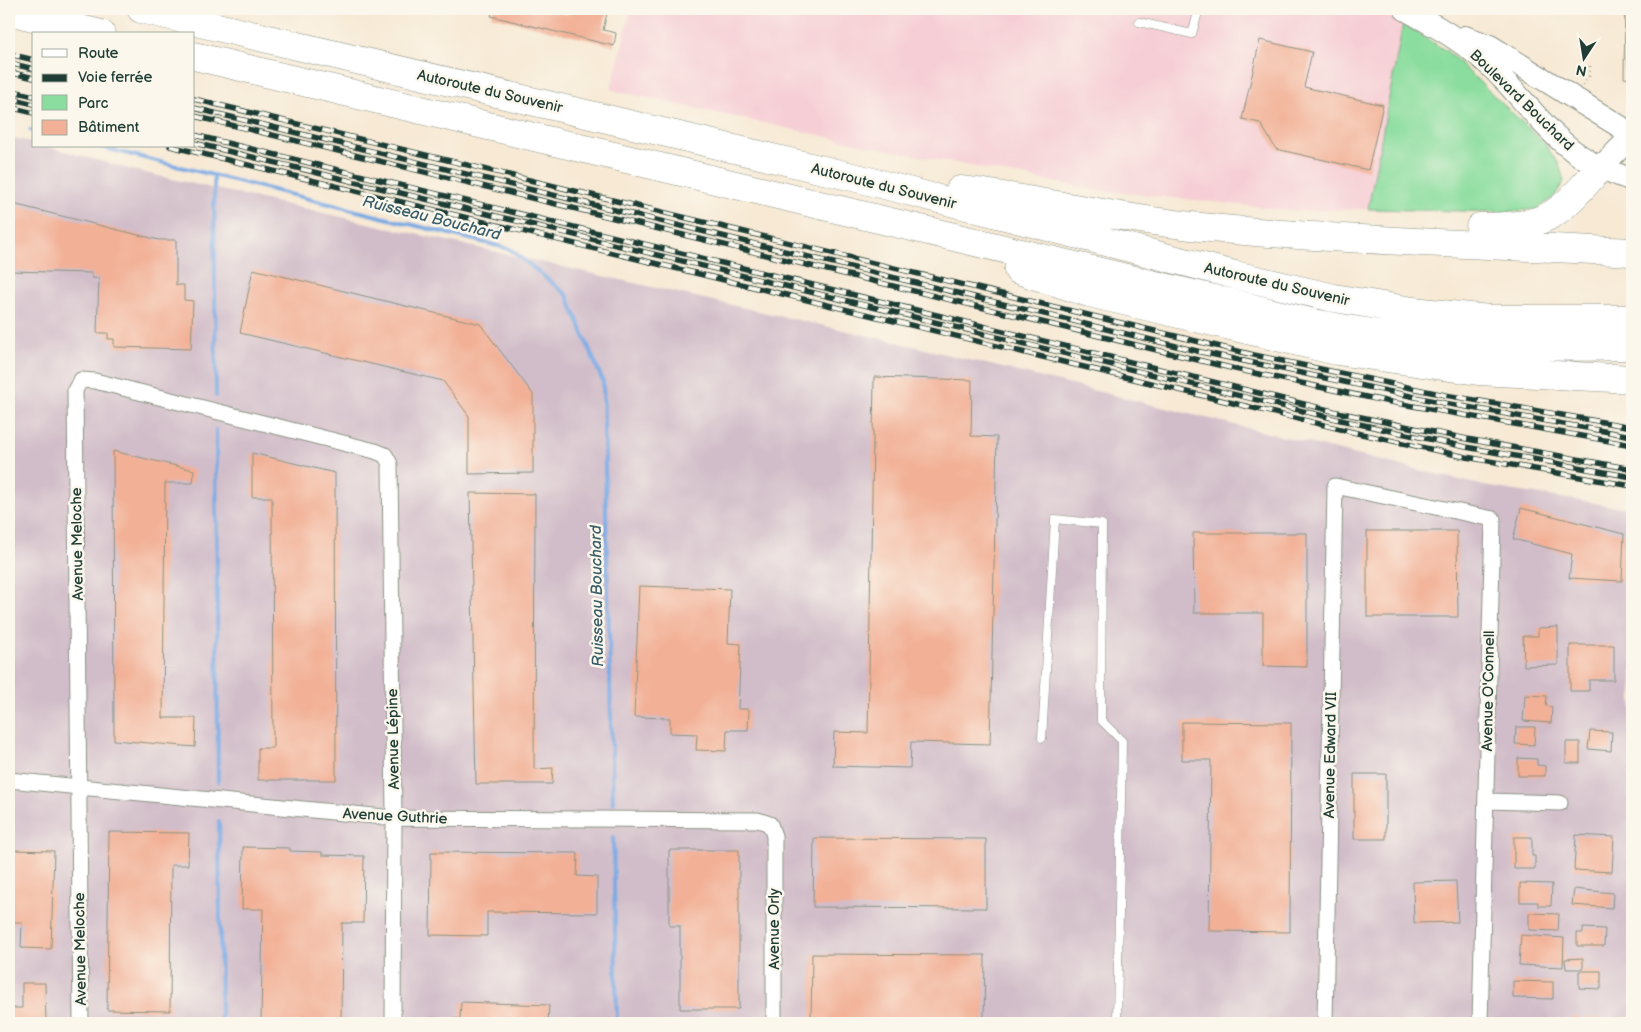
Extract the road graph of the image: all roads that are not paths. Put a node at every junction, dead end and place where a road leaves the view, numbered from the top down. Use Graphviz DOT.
graph roads {
  1 [pos="141,9"];
  2 [pos="1199,9"];
  3 [pos="1405,9"];
  4 [pos="9,11"];
  5 [pos="1139,22"];
  6 [pos="1440,29"];
  7 [pos="93,32"];
  8 [pos="195,56"];
  9 [pos="1632,135"];
  10 [pos="1601,167"];
  11 [pos="857,178"];
  12 [pos="1632,180"];
  13 [pos="824,205"];
  14 [pos="1372,238"];
  15 [pos="1632,252"];
  16 [pos="1632,319"];
  17 [pos="1632,346"];
  18 [pos="1632,380"];
  19 [pos="385,455"];
  20 [pos="1335,486"];
  21 [pos="1042,738"];
  22 [pos="9,780"];
  23 [pos="79,787"];
  24 [pos="1486,801"];
  25 [pos="1560,803"];
  26 [pos="394,818"];
  27 [pos="774,836"];
  28 [pos="81,1023"];
  29 [pos="393,1023"];
  30 [pos="774,1023"];
  31 [pos="1117,1023"];
  32 [pos="1325,1023"];
  33 [pos="1480,1023"];
  1 -- 11 [label="highway, Autoroute du Souvenir"];
  2 -- 5 [label="lane"];
  3 -- 6 [label="main road, Boulevard Bouchard"];
  4 -- 7 [label="highway"];
  6 -- 9 [label="main road, Boulevard Bouchard"];
  6 -- 10 [label="main road, Boulevard Bouchard"];
  8 -- 13 [label="highway, Autoroute du Souvenir"];
  9 -- 10 [label="main road"];
  10 -- 12 [label="main road, Boulevard Bouchard"];
  10 -- 14 [label="highway"];
  11 -- 14 [label="highway"];
  11 -- 16 [label="highway, Autoroute du Souvenir"];
  13 -- 17 [label="highway, Autoroute du Souvenir"];
  13 -- 18 [label="highway"];
  14 -- 15 [label="highway"];
  19 -- 23 [label="street, Avenue Meloche"];
  19 -- 26 [label="street, Avenue Lépine"];
  20 -- 24 [label="street, Avenue O'Connell"];
  20 -- 32 [label="street, Avenue Edward VII"];
  21 -- 31 [label="lane"];
  22 -- 23 [label="street, Avenue Guthrie"];
  23 -- 26 [label="street, Avenue Guthrie"];
  23 -- 28 [label="street, Avenue Meloche"];
  24 -- 25 [label="street"];
  24 -- 33 [label="street, Avenue O'Connell"];
  26 -- 27 [label="street, Avenue Guthrie"];
  26 -- 29 [label="street, Avenue Lépine"];
  27 -- 30 [label="street, Avenue Orly"];
}
